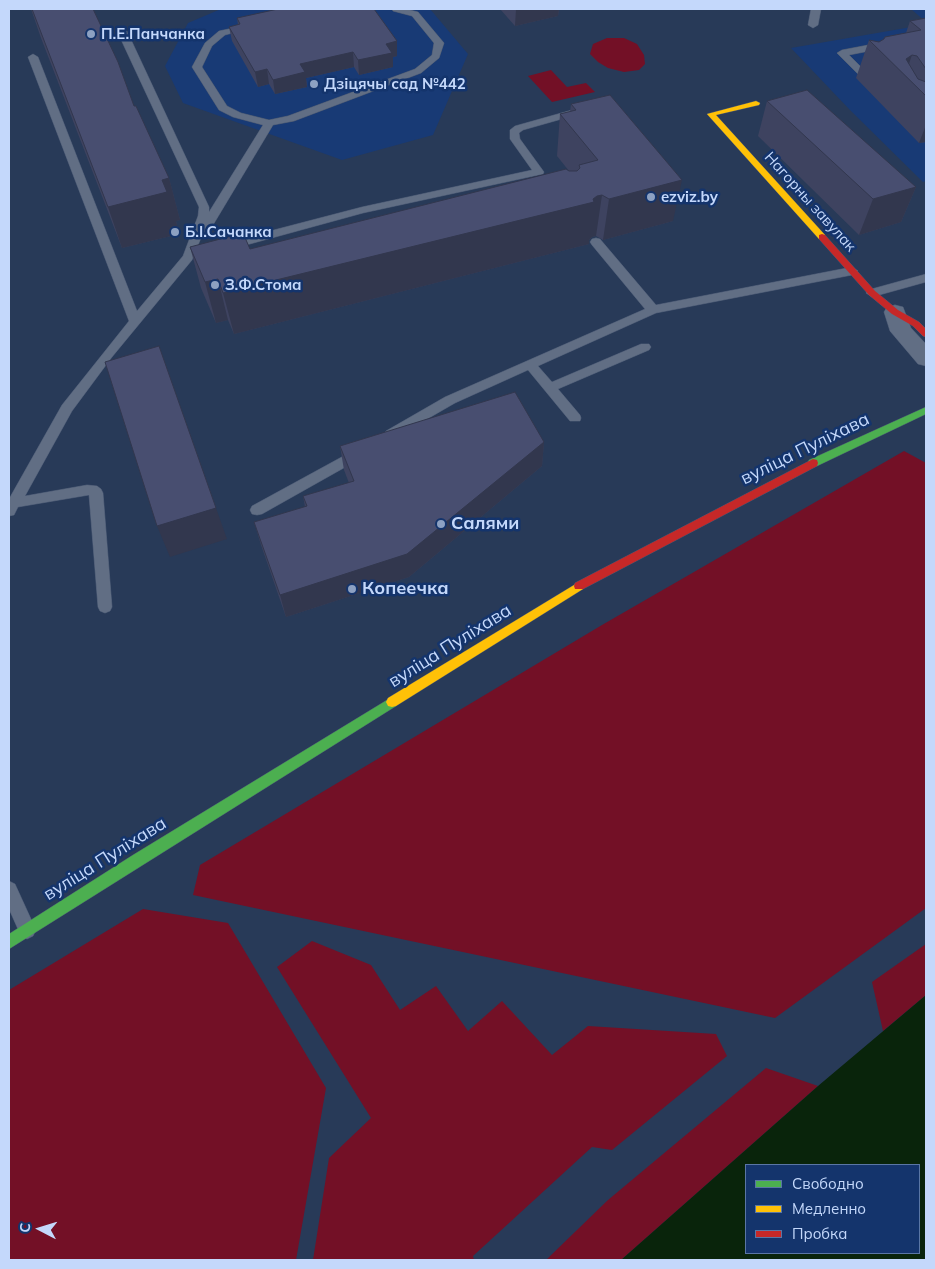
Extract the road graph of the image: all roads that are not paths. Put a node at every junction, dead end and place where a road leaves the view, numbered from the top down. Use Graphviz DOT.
graph roads {
  1 [pos="396,9"];
  2 [pos="816,9"];
  3 [pos="259,23"];
  4 [pos="813,24"];
  5 [pos="122,31"];
  6 [pos="926,37"];
  7 [pos="33,57"];
  8 [pos="865,76"];
  9 [pos="756,103"];
  10 [pos="593,107"];
  11 [pos="269,123"];
  12 [pos="596,242"];
  13 [pos="215,250"];
  14 [pos="192,256"];
  15 [pos="852,271"];
  16 [pos="926,278"];
  17 [pos="872,293"];
  18 [pos="653,310"];
  19 [pos="895,312"];
  20 [pos="135,321"];
  21 [pos="926,334"];
  22 [pos="645,347"];
  23 [pos="926,358"];
  24 [pos="530,364"];
  25 [pos="550,388"];
  26 [pos="926,410"];
  27 [pos="575,418"];
  28 [pos="11,507"];
  29 [pos="257,510"];
  30 [pos="105,606"];
  31 [pos="9,890"];
  32 [pos="27,930"];
  33 [pos="9,942"];
  1 -- 11 [label="lane"];
  2 -- 4 [label="lane"];
  3 -- 11 [label="lane"];
  5 -- 14 [label="lane"];
  6 -- 8 [label="lane"];
  7 -- 20 [label="lane"];
  9 -- 15 [label="street, Нагорны завулак"];
  10 -- 13 [label="lane"];
  11 -- 14 [label="lane"];
  12 -- 18 [label="lane"];
  14 -- 20 [label="lane"];
  15 -- 17 [label="street, Нагорны завулак"];
  15 -- 18 [label="lane"];
  16 -- 17 [label="lane"];
  17 -- 19 [label="street, Нагорны завулак"];
  18 -- 24 [label="lane"];
  19 -- 21 [label="street, Нагорны завулак"];
  19 -- 23 [label="street"];
  20 -- 28 [label="lane"];
  22 -- 25 [label="lane"];
  24 -- 25 [label="lane"];
  24 -- 29 [label="lane"];
  25 -- 27 [label="lane"];
  26 -- 32 [label="street, вуліца Пуліхава"];
  28 -- 30 [label="lane"];
  31 -- 32 [label="lane"];
  32 -- 33 [label="street, вуліца Пуліхава"];
}
